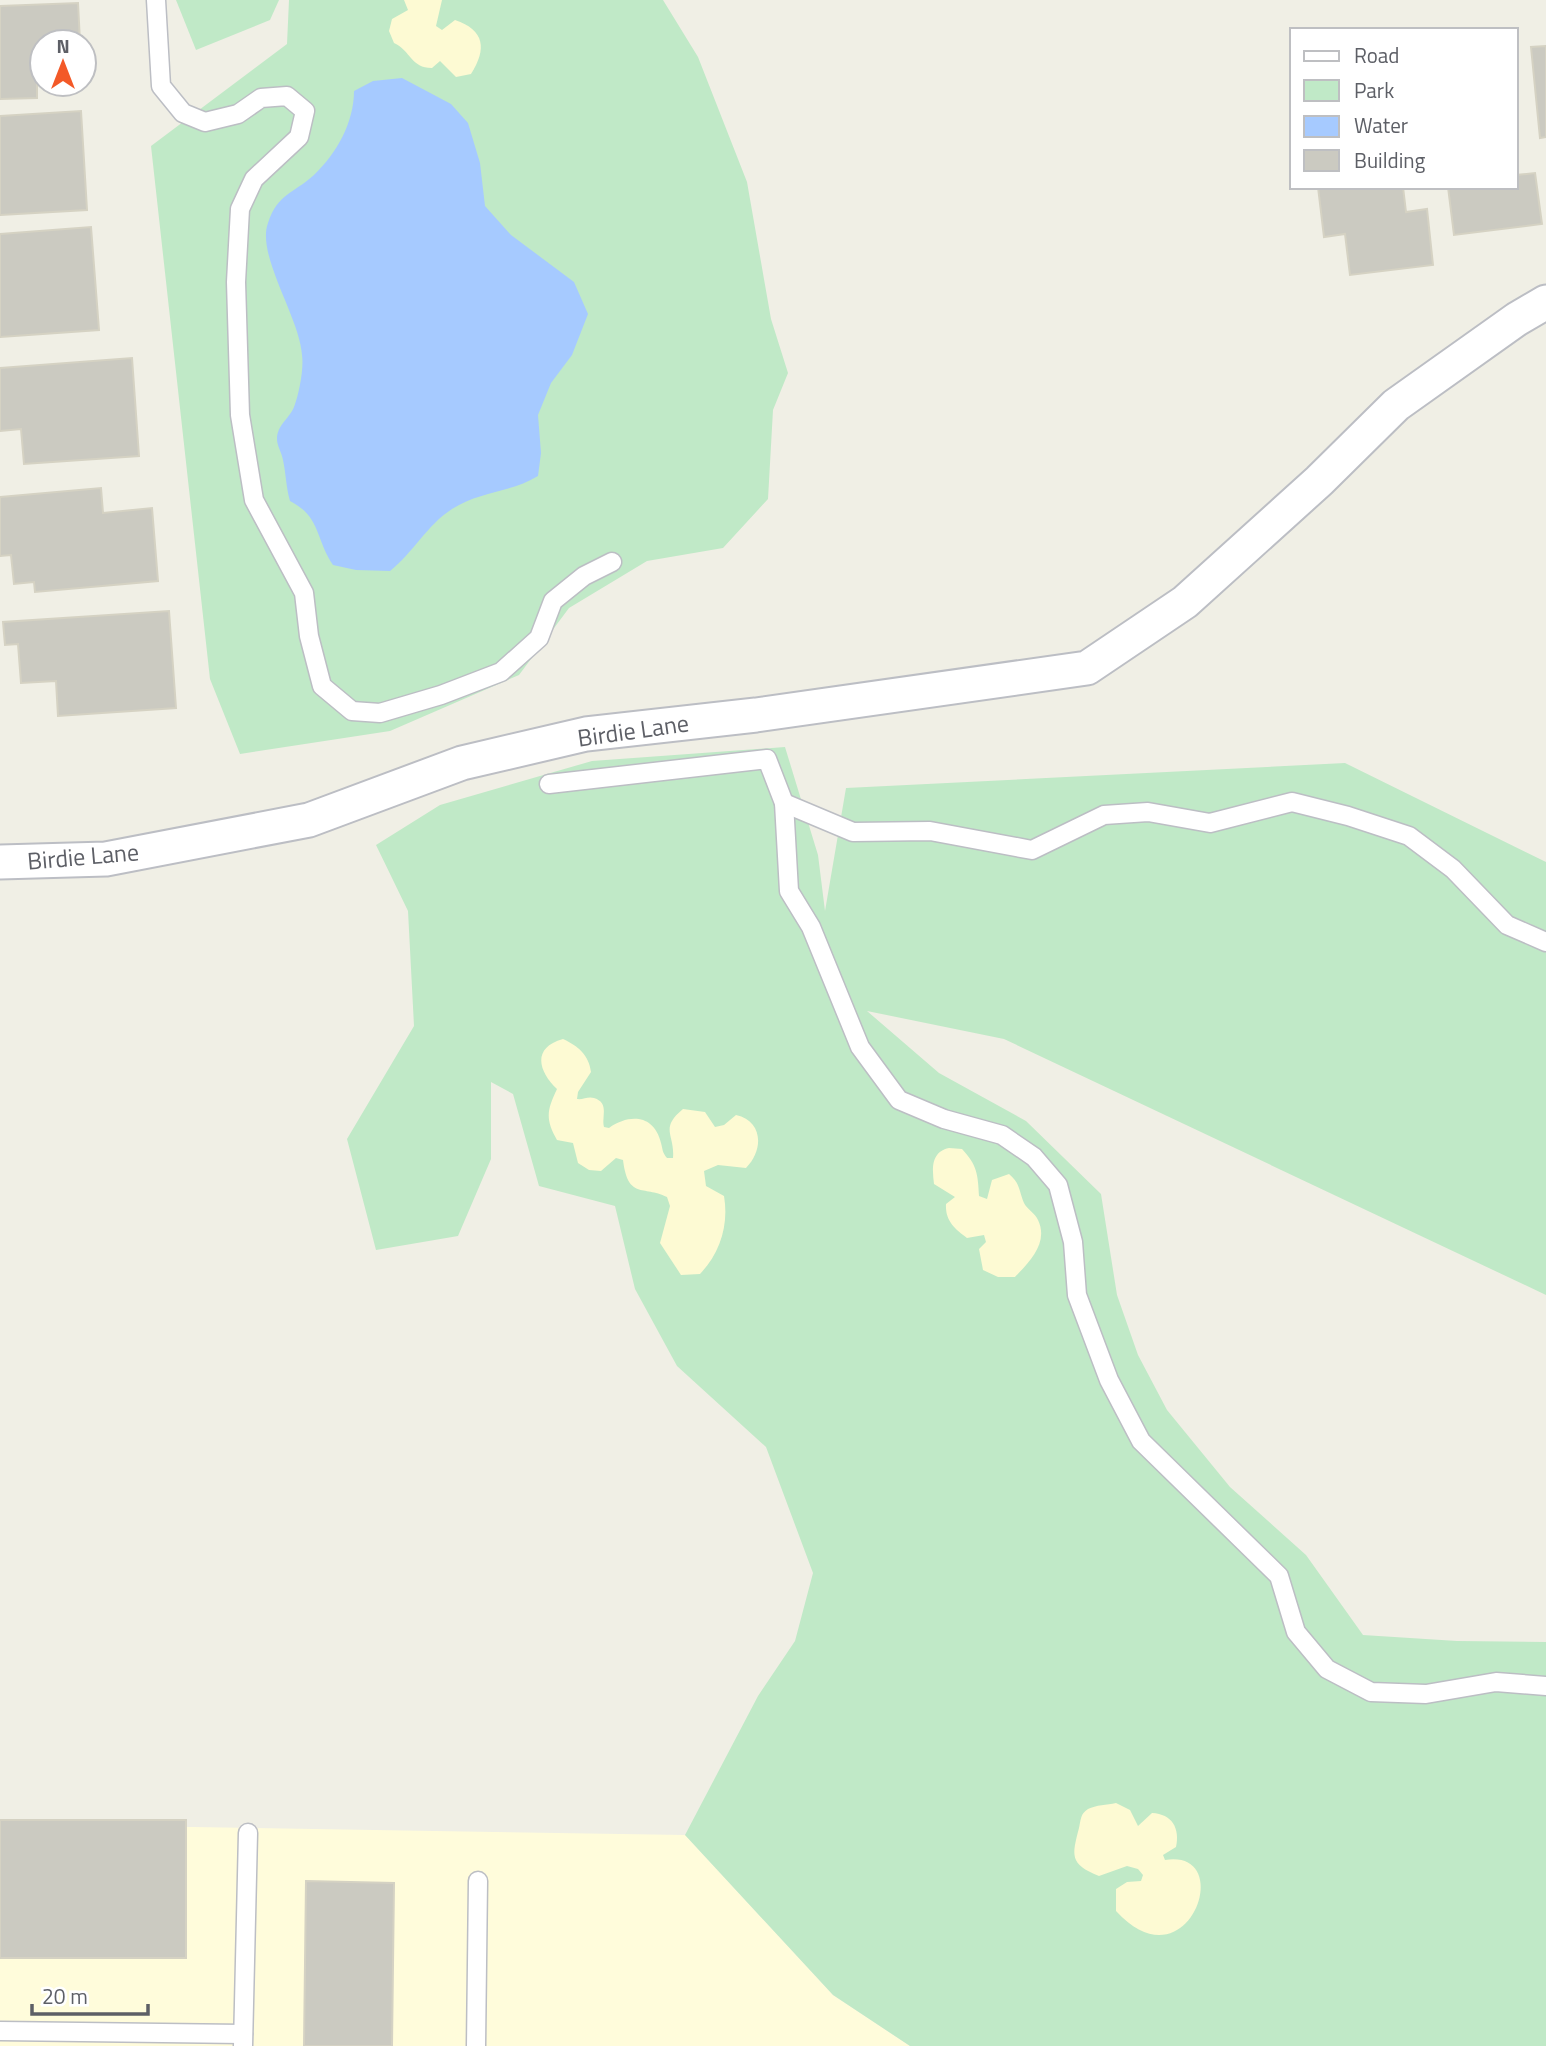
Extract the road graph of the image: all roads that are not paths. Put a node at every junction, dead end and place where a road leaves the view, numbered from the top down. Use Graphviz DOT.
graph roads {
  1 [pos="156,0"];
  2 [pos="1546,302"];
  3 [pos="612,562"];
  4 [pos="549,784"];
  5 [pos="784,803"];
  6 [pos="0,862"];
  7 [pos="1546,942"];
  8 [pos="1546,1686"];
  9 [pos="248,1833"];
  10 [pos="478,1881"];
  11 [pos="0,2031"];
  12 [pos="243,2040"];
  13 [pos="476,2046"];
  1 -- 3 [label="lane"];
  2 -- 6 [label="street, Birdie Lane"];
  4 -- 5 [label="lane"];
  5 -- 7 [label="lane"];
  5 -- 8 [label="lane"];
  9 -- 12 [label="lane"];
  10 -- 13 [label="lane"];
  11 -- 12 [label="lane"];
}
